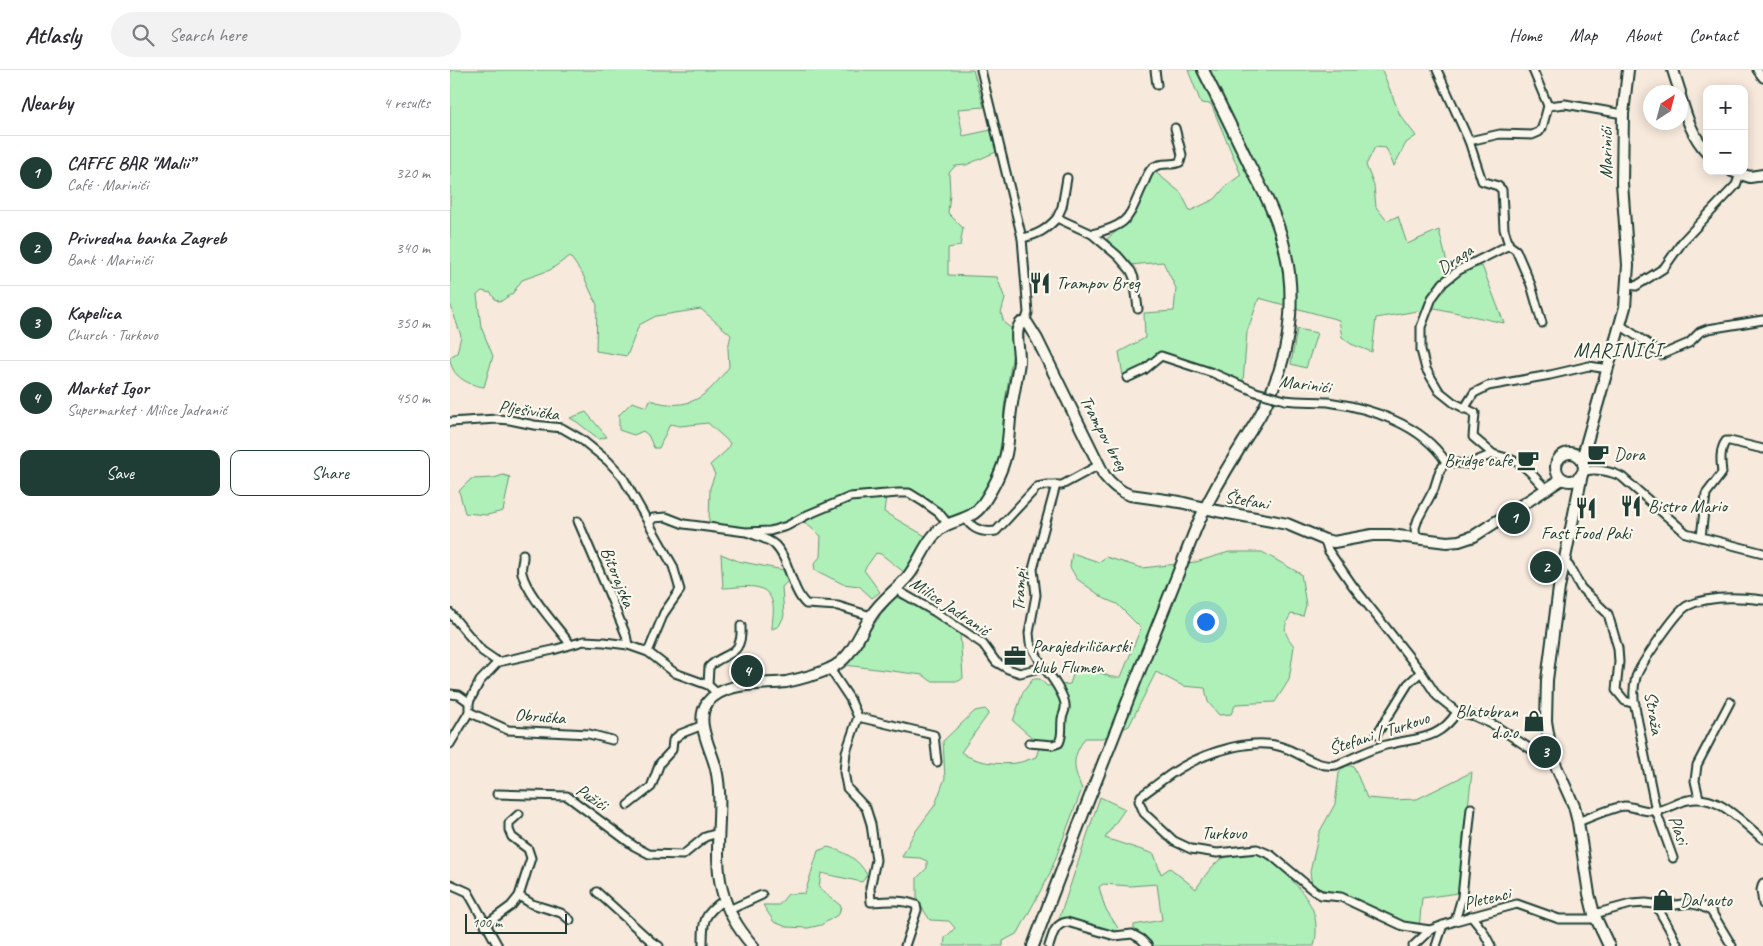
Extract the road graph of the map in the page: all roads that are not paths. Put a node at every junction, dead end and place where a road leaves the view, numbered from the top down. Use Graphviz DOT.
graph roads {
  1 [pos="981,70"];
  2 [pos="1155,70"];
  3 [pos="1203,70"];
  4 [pos="1437,70"];
  5 [pos="1533,70"];
  6 [pos="1628,70"];
  7 [pos="1673,70"];
  8 [pos="1757,70"];
  9 [pos="1763,78"];
  10 [pos="1157,85"];
  11 [pos="1677,85"];
  12 [pos="1548,106"];
  13 [pos="1623,114"];
  14 [pos="1688,120"];
  15 [pos="1175,128"];
  16 [pos="1469,141"];
  17 [pos="1703,147"];
  18 [pos="1763,174"];
  19 [pos="1736,175"];
  20 [pos="1743,175"];
  21 [pos="1067,178"];
  22 [pos="1058,218"];
  23 [pos="1092,234"];
  24 [pos="1022,238"];
  25 [pos="1509,245"];
  26 [pos="1627,285"];
  27 [pos="1138,308"];
  28 [pos="1763,320"];
  29 [pos="1025,322"];
  30 [pos="1542,322"];
  31 [pos="1620,325"];
  32 [pos="1608,369"];
  33 [pos="1127,378"];
  34 [pos="1464,409"];
  35 [pos="450,422"];
  36 [pos="1591,429"];
  37 [pos="1763,449"];
  38 [pos="1572,453"];
  39 [pos="1493,454"];
  40 [pos="1446,462"];
  41 [pos="1099,465"];
  42 [pos="1556,468"];
  43 [pos="1583,470"];
  44 [pos="1564,480"];
  45 [pos="1056,485"];
  46 [pos="1214,490"];
  47 [pos="1541,490"];
  48 [pos="1161,499"];
  49 [pos="1187,503"];
  50 [pos="1205,508"];
  51 [pos="1574,511"];
  52 [pos="1224,513"];
  53 [pos="966,519"];
  54 [pos="578,520"];
  55 [pos="649,524"];
  56 [pos="948,524"];
  57 [pos="1198,524"];
  58 [pos="746,532"];
  59 [pos="1701,537"];
  60 [pos="1416,539"];
  61 [pos="1325,540"];
  62 [pos="1763,553"];
  63 [pos="523,554"];
  64 [pos="1564,562"];
  65 [pos="895,589"];
  66 [pos="1763,600"];
  67 [pos="450,613"];
  68 [pos="871,616"];
  69 [pos="741,626"];
  70 [pos="570,644"];
  71 [pos="628,646"];
  72 [pos="648,652"];
  73 [pos="498,662"];
  74 [pos="1043,667"];
  75 [pos="830,669"];
  76 [pos="1421,672"];
  77 [pos="708,685"];
  78 [pos="717,693"];
  79 [pos="450,694"];
  80 [pos="469,702"];
  81 [pos="1730,702"];
  82 [pos="1634,704"];
  83 [pos="469,712"];
  84 [pos="1457,712"];
  85 [pos="858,716"];
  86 [pos="703,725"];
  87 [pos="1377,734"];
  88 [pos="612,740"];
  89 [pos="1029,743"];
  90 [pos="450,744"];
  91 [pos="936,762"];
  92 [pos="1556,766"];
  93 [pos="497,794"];
  94 [pos="1142,796"];
  95 [pos="1699,798"];
  96 [pos="628,805"];
  97 [pos="1470,808"];
  98 [pos="1656,811"];
  99 [pos="519,814"];
  100 [pos="1578,822"];
  101 [pos="718,833"];
  102 [pos="1763,839"];
  103 [pos="1673,858"];
  104 [pos="1763,883"];
  105 [pos="450,884"];
  106 [pos="597,892"];
  107 [pos="762,895"];
  108 [pos="1321,895"];
  109 [pos="519,896"];
  110 [pos="725,899"];
  111 [pos="1763,904"];
  112 [pos="1656,905"];
  113 [pos="729,910"];
  114 [pos="1471,916"];
  115 [pos="1595,916"];
  116 [pos="570,920"];
  117 [pos="1455,920"];
  118 [pos="485,925"];
  119 [pos="1443,925"];
  120 [pos="1430,930"];
  121 [pos="498,946"];
  122 [pos="659,946"];
  123 [pos="703,946"];
  124 [pos="753,946"];
  125 [pos="905,946"];
  126 [pos="1032,946"];
  127 [pos="1049,946"];
  128 [pos="1148,946"];
  129 [pos="1413,946"];
  130 [pos="1436,946"];
  131 [pos="1491,946"];
  132 [pos="1609,946"];
  133 [pos="1678,946"];
  134 [pos="1732,946"];
  1 -- 24 [label="street"];
  2 -- 10 [label="street"];
  3 -- 46 [label="main road"];
  4 -- 16 [label="street"];
  5 -- 12 [label="street"];
  6 -- 13 [label="main road, Marinići"];
  7 -- 11 [label="main road"];
  8 -- 9 [label="street"];
  12 -- 13 [label="street"];
  12 -- 16 [label="street"];
  13 -- 26 [label="main road, Marinići"];
  14 -- 17 [label="main road"];
  15 -- 23 [label="street"];
  16 -- 25 [label="street"];
  18 -- 20 [label="main road"];
  19 -- 26 [label="street"];
  21 -- 22 [label="street"];
  22 -- 23 [label="street"];
  22 -- 24 [label="street"];
  23 -- 27 [label="street"];
  24 -- 29 [label="street"];
  25 -- 30 [label="street"];
  25 -- 34 [label="street, Draga"];
  26 -- 31 [label="main road, Marinići"];
  28 -- 31 [label="street"];
  29 -- 41 [label="main road, Trampov breg"];
  29 -- 53 [label="main road, Milice Jadranić"];
  31 -- 32 [label="main road, Marinići"];
  32 -- 34 [label="street"];
  32 -- 36 [label="main road, Marinići"];
  33 -- 40 [label="street, Marinići, bridge"];
  34 -- 39 [label="street"];
  35 -- 55 [label="street, Plješivička"];
  36 -- 38 [label="main road, Marinići"];
  36 -- 43 [label="main road, Marinići"];
  37 -- 59 [label="street"];
  38 -- 42 [label="main road, Marinići"];
  38 -- 43 [label="main road"];
  39 -- 40 [label="street"];
  39 -- 47 [label="street"];
  40 -- 60 [label="street"];
  41 -- 45 [label="street"];
  41 -- 48 [label="main road, Trampov breg"];
  42 -- 44 [label="main road, Marinići"];
  42 -- 47 [label="main road, Marinići"];
  43 -- 44 [label="main road, Marinići"];
  43 -- 51 [label="main road, Marinići"];
  43 -- 59 [label="street"];
  44 -- 47 [label="main road, Marinići"];
  44 -- 51 [label="main road, Marinići"];
  45 -- 53 [label="street"];
  45 -- 74 [label="street, Trampi"];
  46 -- 50 [label="main road"];
  46 -- 52 [label="main road"];
  47 -- 60 [label="main road, Marinići"];
  48 -- 49 [label="main road, Štefani"];
  49 -- 50 [label="main road, Štefani"];
  49 -- 57 [label="main road"];
  50 -- 52 [label="main road, Štefani"];
  50 -- 57 [label="main road"];
  51 -- 64 [label="main road, Marinići"];
  52 -- 61 [label="main road, Štefani"];
  53 -- 56 [label="main road, Milice Jadranić"];
  54 -- 71 [label="street, Bitorajska"];
  55 -- 58 [label="street"];
  55 -- 72 [label="street, Plješivička"];
  56 -- 58 [label="street"];
  56 -- 65 [label="main road, Milice Jadranić"];
  57 -- 126 [label="main road"];
  58 -- 68 [label="street"];
  59 -- 62 [label="street"];
  60 -- 61 [label="main road, Štefani"];
  61 -- 76 [label="street"];
  63 -- 70 [label="street"];
  64 -- 82 [label="street"];
  64 -- 92 [label="main road, Marinići"];
  65 -- 68 [label="main road, Milice Jadranić"];
  65 -- 74 [label="street, Milice Jadranić"];
  66 -- 82 [label="street, Straža"];
  67 -- 73 [label="street"];
  68 -- 75 [label="main road, Milice Jadranić"];
  69 -- 77 [label="street"];
  70 -- 71 [label="street"];
  70 -- 73 [label="street"];
  71 -- 72 [label="street"];
  72 -- 77 [label="street"];
  73 -- 80 [label="street"];
  74 -- 89 [label="street"];
  75 -- 78 [label="main road, Milice Jadranić"];
  75 -- 85 [label="street"];
  76 -- 84 [label="street"];
  76 -- 87 [label="street"];
  77 -- 78 [label="street"];
  78 -- 86 [label="main road"];
  79 -- 80 [label="street"];
  80 -- 83 [label="street"];
  81 -- 95 [label="street"];
  82 -- 98 [label="street, Straža"];
  83 -- 88 [label="street, Obručka"];
  83 -- 90 [label="street"];
  84 -- 92 [label="street"];
  84 -- 94 [label="street, Štefani / Turkovo"];
  85 -- 91 [label="street"];
  85 -- 125 [label="street"];
  86 -- 96 [label="street, Pužići"];
  86 -- 101 [label="main road"];
  92 -- 100 [label="main road"];
  93 -- 101 [label="street, Pužići"];
  94 -- 108 [label="street, Turkovo"];
  95 -- 98 [label="street"];
  95 -- 102 [label="street"];
  97 -- 117 [label="street"];
  98 -- 100 [label="street"];
  98 -- 103 [label="street, Plasi"];
  99 -- 109 [label="street"];
  100 -- 115 [label="main road"];
  101 -- 110 [label="main road"];
  104 -- 111 [label="street"];
  105 -- 118 [label="street"];
  106 -- 122 [label="street"];
  107 -- 113 [label="street"];
  108 -- 120 [label="street, Pletenci"];
  109 -- 116 [label="street"];
  109 -- 118 [label="street"];
  110 -- 113 [label="main road"];
  110 -- 123 [label="street"];
  112 -- 115 [label="street, Pletenci"];
  112 -- 133 [label="street"];
  112 -- 134 [label="street, Pletenci"];
  113 -- 124 [label="main road"];
  114 -- 115 [label="street, Pletenci"];
  114 -- 117 [label="street, Pletenci"];
  114 -- 131 [label="street"];
  115 -- 132 [label="main road"];
  117 -- 119 [label="street, Pletenci"];
  118 -- 121 [label="street"];
  119 -- 120 [label="street, Pletenci"];
  119 -- 130 [label="street"];
  120 -- 129 [label="street, Pletenci"];
  127 -- 128 [label="street"];
}
